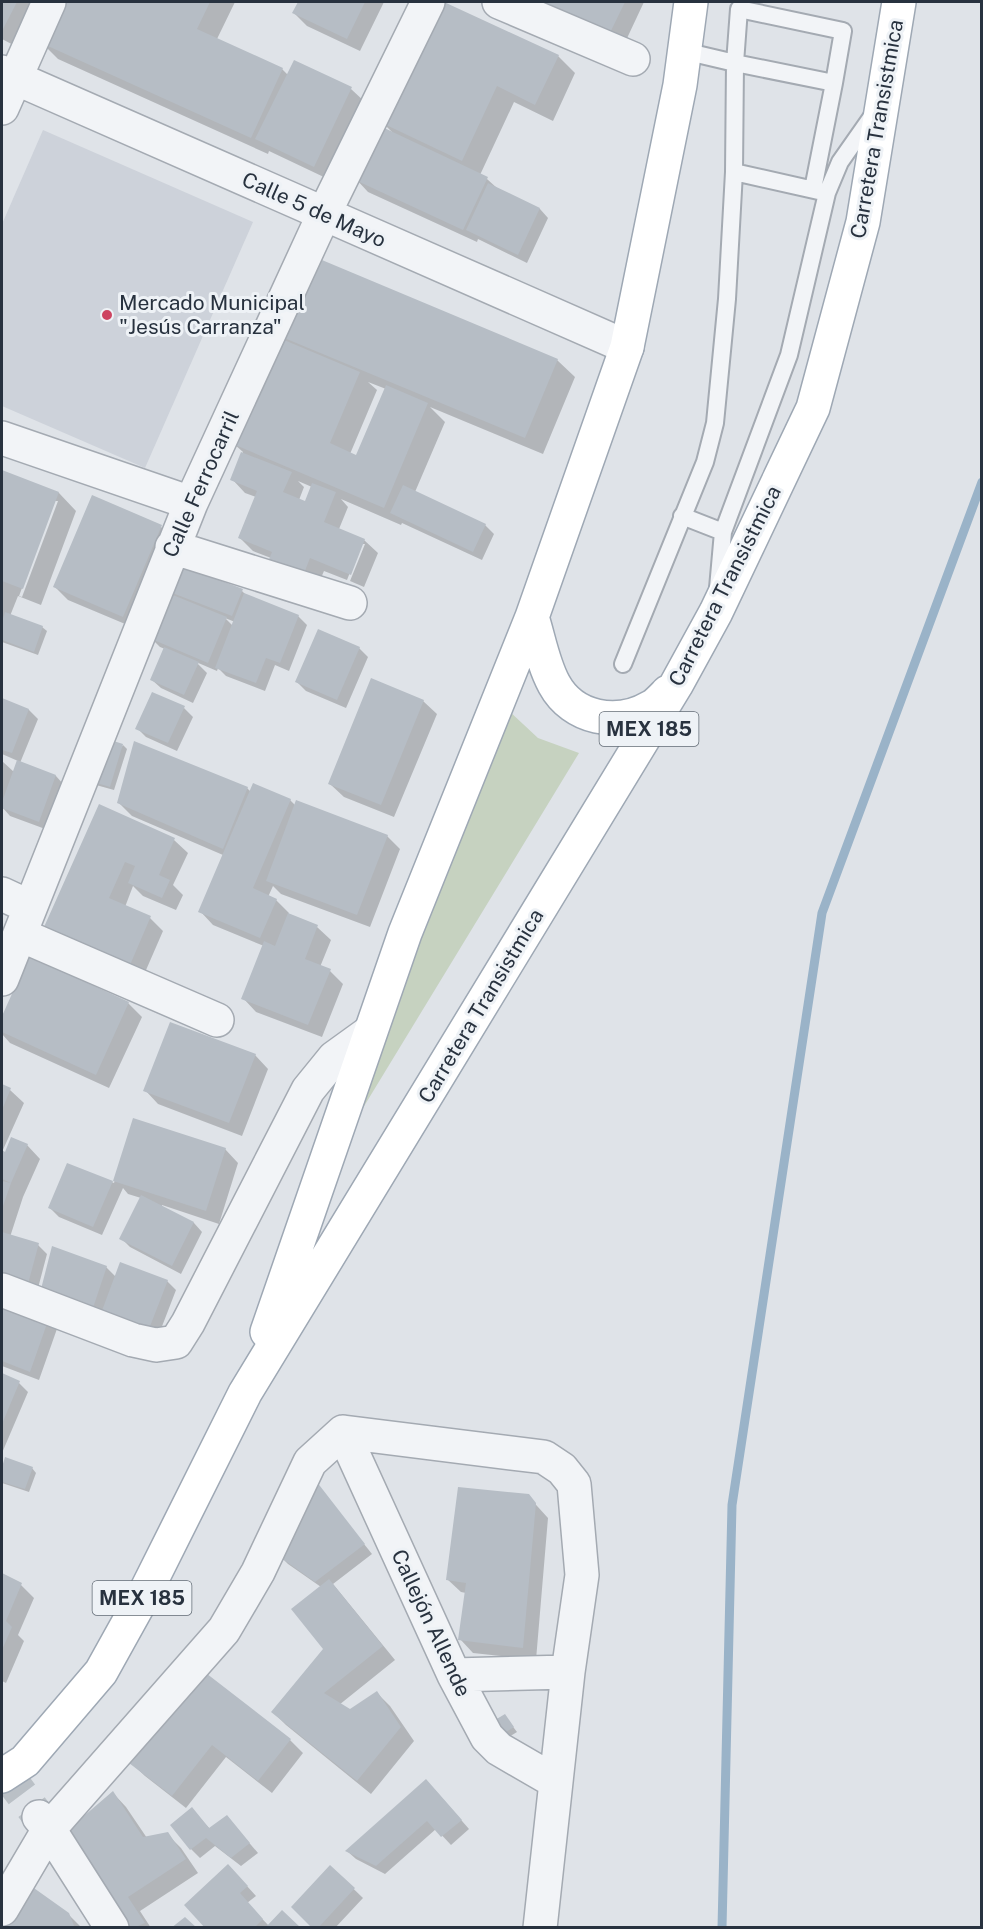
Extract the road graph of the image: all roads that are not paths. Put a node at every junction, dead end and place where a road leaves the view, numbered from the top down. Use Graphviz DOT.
graph roads {
  1 [pos="49,2"];
  2 [pos="428,2"];
  3 [pos="499,2"];
  4 [pos="691,2"];
  5 [pos="899,2"];
  6 [pos="684,51"];
  7 [pos="633,59"];
  8 [pos="735,63"];
  9 [pos="8,75"];
  10 [pos="834,83"];
  11 [pos="883,99"];
  12 [pos="2,108"];
  13 [pos="734,172"];
  14 [pos="820,191"];
  15 [pos="324,214"];
  16 [pos="627,347"];
  17 [pos="2,438"];
  18 [pos="191,503"];
  19 [pos="682,516"];
  20 [pos="723,532"];
  21 [pos="172,547"];
  22 [pos="350,603"];
  23 [pos="716,612"];
  24 [pos="532,617"];
  25 [pos="623,664"];
  26 [pos="676,685"];
  27 [pos="18,912"];
  28 [pos="2,979"];
  29 [pos="217,1020"];
  30 [pos="370,1032"];
  31 [pos="2,1290"];
  32 [pos="245,1393"];
  33 [pos="343,1432"];
  34 [pos="568,1672"];
  35 [pos="454,1676"];
  36 [pos="2,1776"];
  37 [pos="556,1782"];
  38 [pos="44,1823"];
  39 [pos="2,1909"];
  40 [pos="112,1928"];
  41 [pos="540,1928"];
  1 -- 9 [label="street"];
  2 -- 15 [label="street, Calle Ferrocarril"];
  3 -- 7 [label="street"];
  4 -- 6 [label="main road, Carretera Transistmica / MEX 185"];
  5 -- 11 [label="main road, Carretera Transistmica / MEX 185"];
  6 -- 8 [label="lane"];
  6 -- 16 [label="main road, Carretera Transistmica / MEX 185"];
  8 -- 10 [label="lane"];
  8 -- 10 [label="lane"];
  8 -- 13 [label="lane"];
  9 -- 12 [label="street"];
  9 -- 15 [label="street, Calle 5 de Mayo"];
  10 -- 14 [label="lane"];
  11 -- 14 [label="lane"];
  11 -- 23 [label="main road, Carretera Transistmica / MEX 185"];
  13 -- 14 [label="lane"];
  13 -- 19 [label="lane"];
  14 -- 20 [label="lane"];
  15 -- 16 [label="street, Calle 5 de Mayo"];
  15 -- 18 [label="street, Calle Ferrocarril"];
  16 -- 24 [label="main road, Carretera Transistmica / MEX 185"];
  17 -- 18 [label="street"];
  18 -- 21 [label="street, Calle Ferrocarril"];
  19 -- 20 [label="lane"];
  19 -- 25 [label="lane"];
  20 -- 23 [label="lane"];
  21 -- 22 [label="street"];
  21 -- 27 [label="street, Calle Ferrocarril"];
  23 -- 26 [label="main road, Carretera Transistmica / MEX 185"];
  24 -- 26 [label="main road"];
  24 -- 30 [label="main road, Carretera Transistmica / MEX 185"];
  26 -- 32 [label="main road, Carretera Transistmica / MEX 185"];
  27 -- 28 [label="street, Calle Ferrocarril"];
  27 -- 29 [label="street"];
  30 -- 31 [label="street"];
  30 -- 32 [label="main road, Carretera Transistmica / MEX 185"];
  32 -- 36 [label="main road, Carretera Transistmica / MEX 185"];
  33 -- 34 [label="street"];
  33 -- 35 [label="street, Callejón Allende"];
  33 -- 38 [label="street"];
  34 -- 35 [label="street"];
  34 -- 37 [label="street"];
  35 -- 37 [label="street, Callejón Allende"];
  37 -- 41 [label="street"];
  38 -- 39 [label="street"];
  38 -- 40 [label="street"];
}
